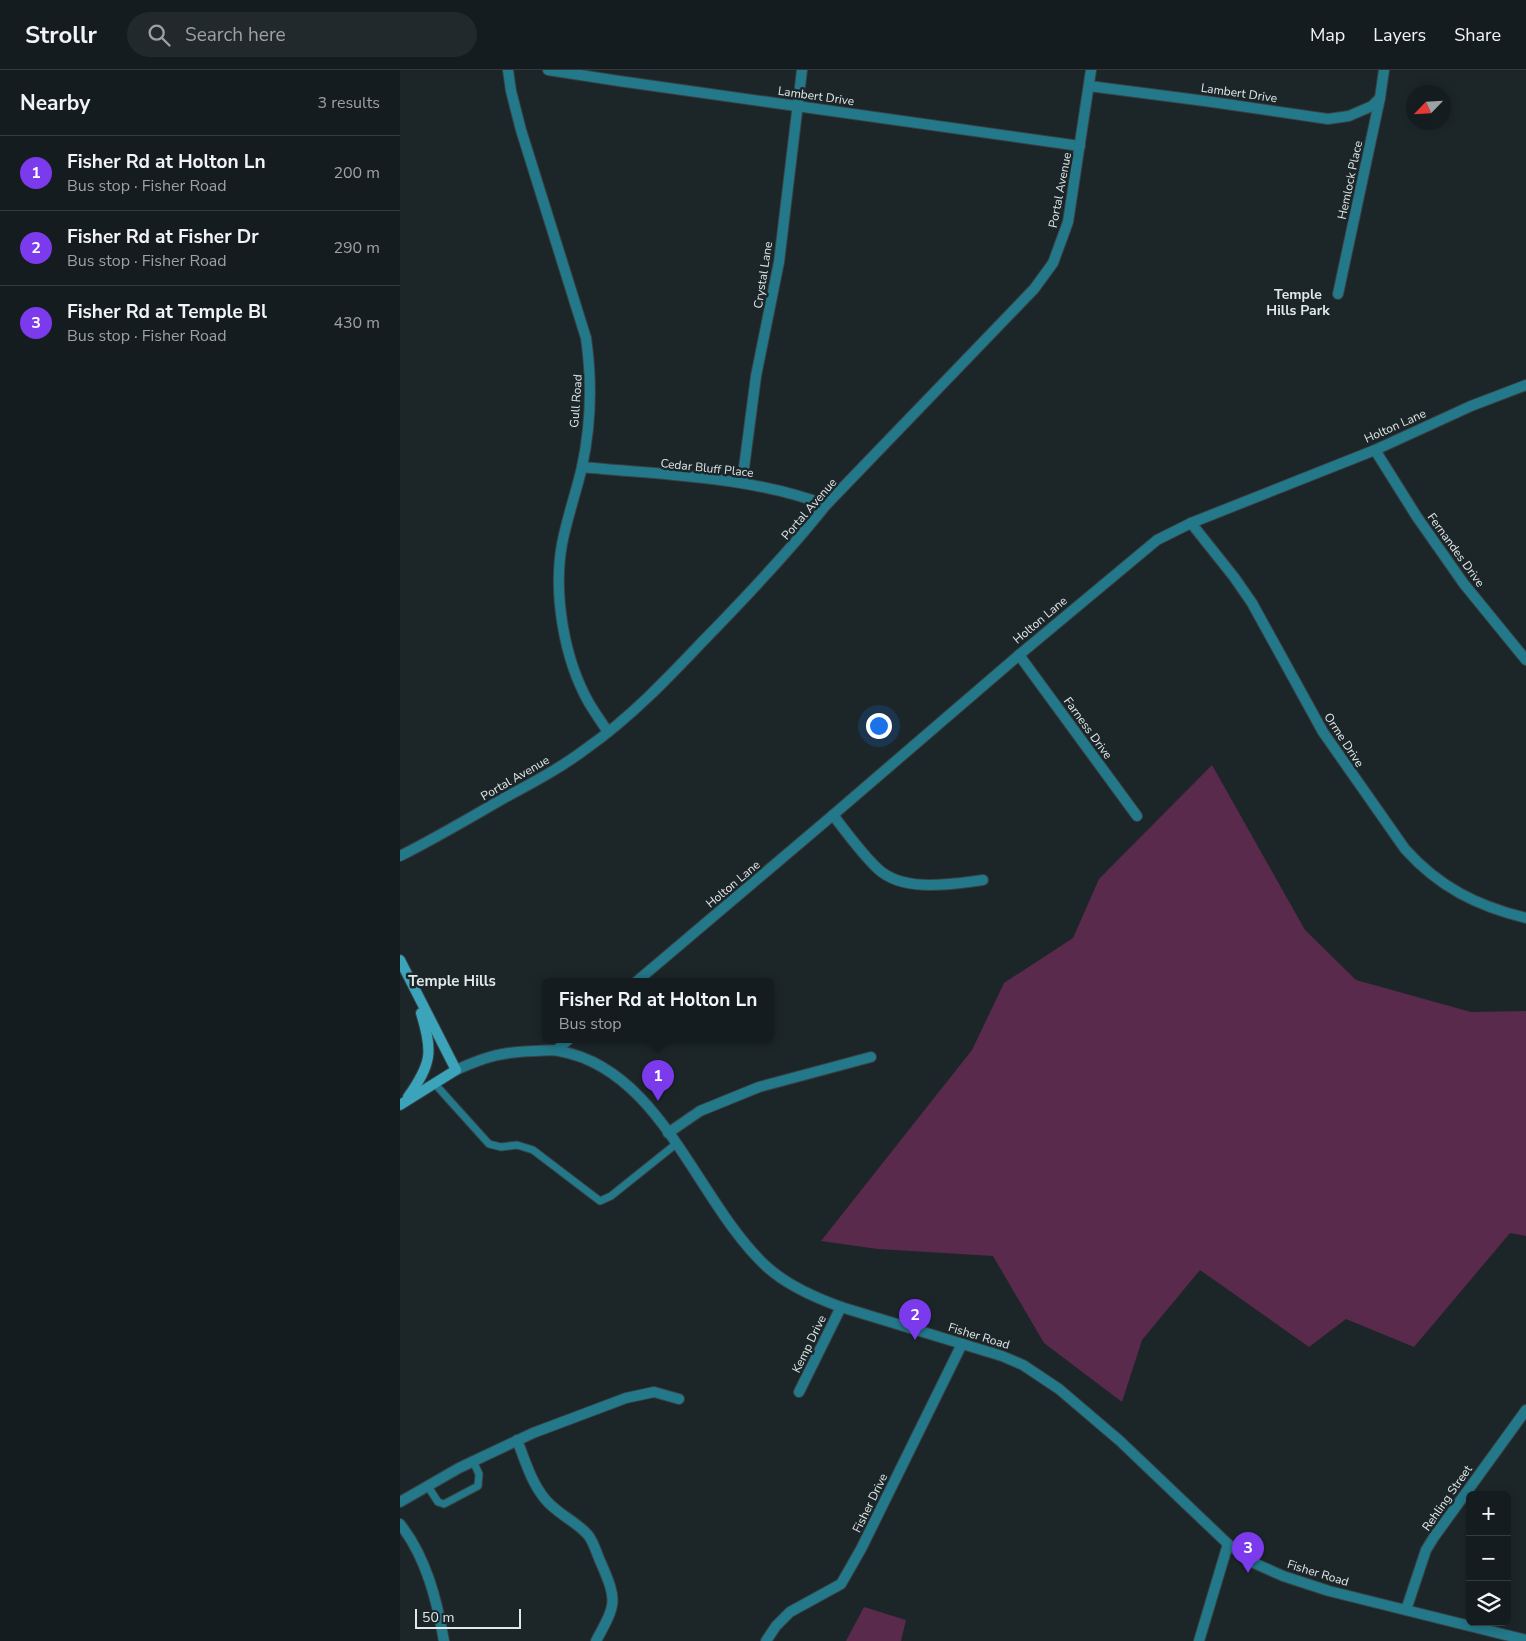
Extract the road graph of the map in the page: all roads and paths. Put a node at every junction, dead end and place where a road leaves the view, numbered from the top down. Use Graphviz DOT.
graph roads {
  1 [pos="508,70"];
  2 [pos="548,70"];
  3 [pos="802,70"];
  4 [pos="1091,70"];
  5 [pos="1384,70"];
  6 [pos="1089,86"];
  7 [pos="1380,98"];
  8 [pos="797,106"];
  9 [pos="1080,146"];
  10 [pos="1338,294"];
  11 [pos="1526,385"];
  12 [pos="1375,450"];
  13 [pos="582,467"];
  14 [pos="742,483"];
  15 [pos="826,506"];
  16 [pos="1191,523"];
  17 [pos="1019,655"];
  18 [pos="1526,660"];
  19 [pos="608,732"];
  20 [pos="833,816"];
  21 [pos="1137,816"];
  22 [pos="400,856"];
  23 [pos="983,880"];
  24 [pos="1526,918"];
  25 [pos="400,960"];
  26 [pos="641,978"];
  27 [pos="413,988"];
  28 [pos="565,1043"];
  29 [pos="557,1050"];
  30 [pos="871,1057"];
  31 [pos="456,1070"];
  32 [pos="434,1083"];
  33 [pos="402,1104"];
  34 [pos="668,1133"];
  35 [pos="676,1144"];
  36 [pos="841,1307"];
  37 [pos="962,1344"];
  38 [pos="799,1392"];
  39 [pos="679,1399"];
  40 [pos="1526,1410"];
  41 [pos="518,1440"];
  42 [pos="474,1461"];
  43 [pos="427,1485"];
  44 [pos="400,1502"];
  45 [pos="400,1524"];
  46 [pos="1228,1544"];
  47 [pos="1406,1610"];
  48 [pos="1526,1640"];
  49 [pos="444,1641"];
  50 [pos="596,1641"];
  51 [pos="766,1641"];
  52 [pos="1199,1641"];
  1 -- 13 [label="street, Gull Road"];
  2 -- 8 [label="street, Lambert Drive"];
  3 -- 8 [label="street, Crystal Lane"];
  4 -- 6 [label="street, Portal Avenue"];
  5 -- 7 [label="street, Hemlock Place"];
  6 -- 7 [label="street, Lambert Drive"];
  6 -- 9 [label="street, Portal Avenue"];
  7 -- 10 [label="street, Hemlock Place"];
  8 -- 9 [label="street, Lambert Drive"];
  8 -- 14 [label="street, Crystal Lane"];
  9 -- 15 [label="street, Portal Avenue"];
  11 -- 12 [label="street, Holton Lane"];
  12 -- 16 [label="street, Holton Lane"];
  12 -- 18 [label="street, Fernandes Drive"];
  13 -- 14 [label="street, Cedar Bluff Place"];
  13 -- 19 [label="street, Gull Road"];
  14 -- 15 [label="street, Cedar Bluff Place"];
  15 -- 19 [label="street, Portal Avenue"];
  16 -- 17 [label="street, Holton Lane"];
  16 -- 24 [label="street, Orme Drive"];
  17 -- 20 [label="street, Holton Lane"];
  17 -- 21 [label="street, Farness Drive"];
  19 -- 22 [label="street, Portal Avenue"];
  20 -- 23 [label="street"];
  20 -- 26 [label="street, Holton Lane"];
  25 -- 27 [label="main road"];
  27 -- 31 [label="main road"];
  27 -- 33 [label="main road"];
  28 -- 29 [label="street"];
  29 -- 31 [label="street, Fisher Road"];
  29 -- 34 [label="street, Fisher Road"];
  30 -- 34 [label="street"];
  31 -- 32 [label="main road"];
  32 -- 33 [label="main road"];
  32 -- 35 [label="lane"];
  34 -- 35 [label="street, Fisher Road"];
  35 -- 36 [label="street, Fisher Road"];
  36 -- 37 [label="street, Fisher Road"];
  36 -- 38 [label="street, Kemp Drive"];
  37 -- 46 [label="street, Fisher Road"];
  37 -- 51 [label="street, Fisher Drive"];
  39 -- 41 [label="street"];
  40 -- 47 [label="street, Rehling Street"];
  41 -- 42 [label="street"];
  41 -- 50 [label="street"];
  42 -- 43 [label="street"];
  42 -- 43 [label="lane"];
  43 -- 44 [label="street"];
  45 -- 49 [label="street"];
  46 -- 47 [label="street, Fisher Road"];
  46 -- 52 [label="street"];
  47 -- 48 [label="street, Fisher Road"];
}
